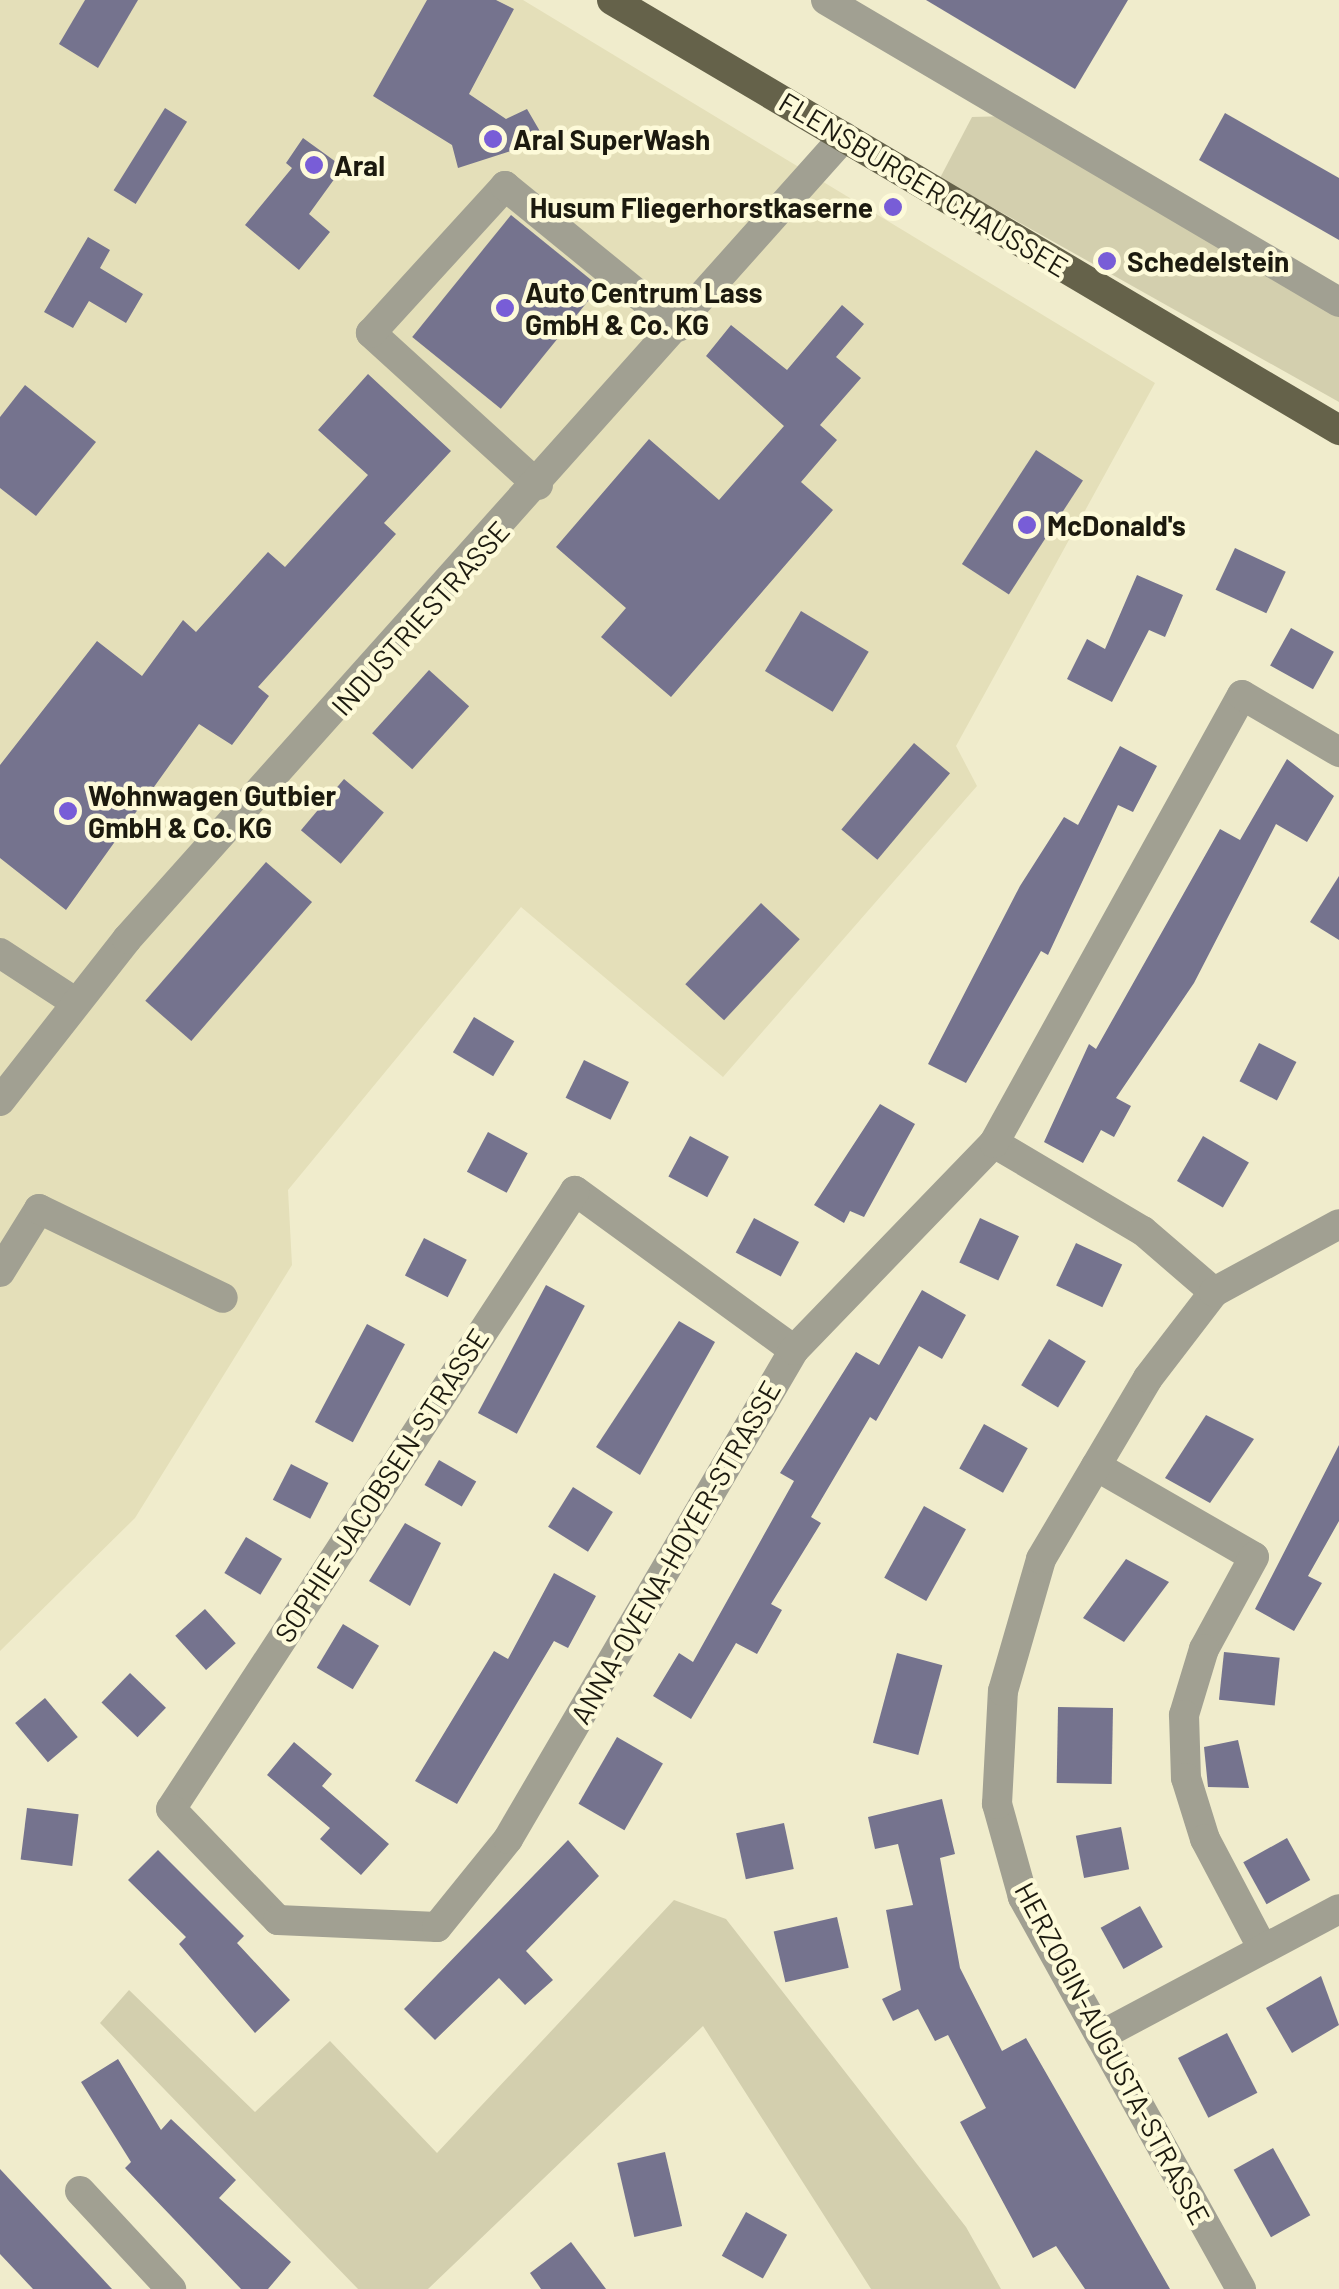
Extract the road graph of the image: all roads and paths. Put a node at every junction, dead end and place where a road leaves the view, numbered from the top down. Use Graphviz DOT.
graph roads {
  1 [pos="612,0"];
  2 [pos="826,0"];
  3 [pos="844,138"];
  4 [pos="1339,302"];
  5 [pos="678,328"];
  6 [pos="1339,430"];
  7 [pos="538,485"];
  8 [pos="1339,752"];
  9 [pos="0,953"];
  10 [pos="75,1002"];
  11 [pos="0,1101"];
  12 [pos="994,1143"];
  13 [pos="1339,1224"];
  14 [pos="0,1272"];
  15 [pos="1214,1292"];
  16 [pos="223,1298"];
  17 [pos="794,1350"];
  18 [pos="1096,1466"];
  19 [pos="1339,1909"];
  20 [pos="359,1930"];
  21 [pos="1263,1949"];
  22 [pos="1102,2035"];
  23 [pos="80,2191"];
  24 [pos="170,2289"];
  25 [pos="1241,2289"];
  1 -- 3 [label="main road, FLENSBURGER CHAUSSEE"];
  2 -- 4 [label="street"];
  3 -- 5 [label="street, INDUSTRIESTRASSE"];
  3 -- 6 [label="main road, FLENSBURGER CHAUSSEE"];
  5 -- 7 [label="street, INDUSTRIESTRASSE"];
  5 -- 7 [label="street"];
  7 -- 10 [label="street, INDUSTRIESTRASSE"];
  8 -- 12 [label="street, ANNA-OVENA-HOYER-STRASSE"];
  9 -- 10 [label="street"];
  10 -- 11 [label="street, INDUSTRIESTRASSE"];
  12 -- 15 [label="street"];
  12 -- 17 [label="street, ANNA-OVENA-HOYER-STRASSE"];
  13 -- 15 [label="street, HERZOGIN-AUGUSTA-STRASSE"];
  14 -- 16 [label="street"];
  15 -- 18 [label="street, HERZOGIN-AUGUSTA-STRASSE"];
  17 -- 20 [label="street, ANNA-OVENA-HOYER-STRASSE"];
  17 -- 20 [label="street, SOPHIE-JACOBSEN-STRASSE"];
  18 -- 21 [label="street"];
  18 -- 22 [label="street, HERZOGIN-AUGUSTA-STRASSE"];
  19 -- 21 [label="street"];
  21 -- 22 [label="street"];
  22 -- 25 [label="street, HERZOGIN-AUGUSTA-STRASSE"];
  23 -- 24 [label="street"];
}
